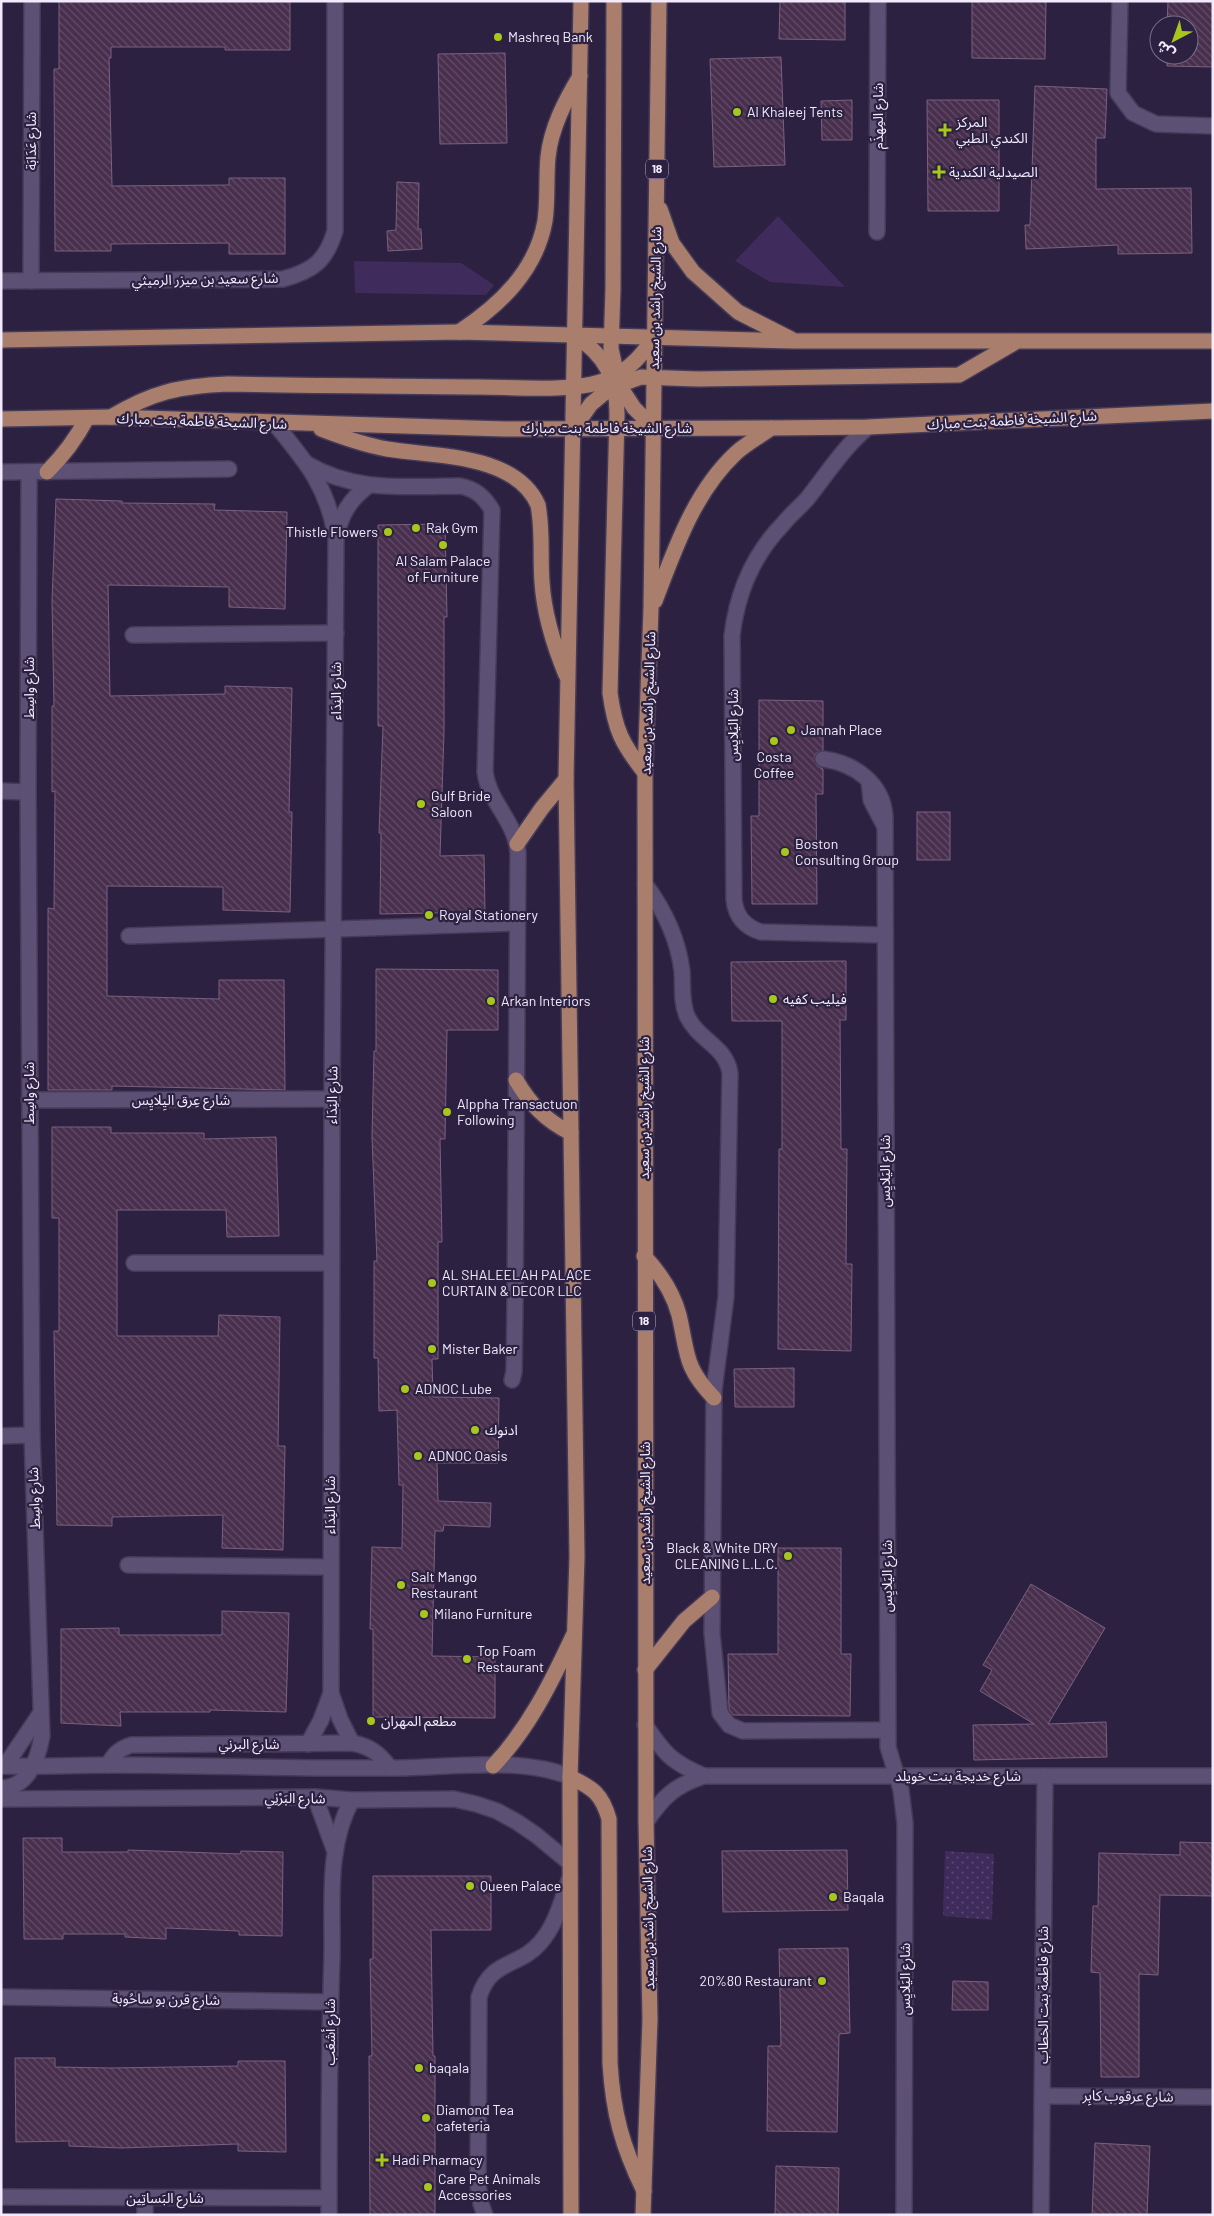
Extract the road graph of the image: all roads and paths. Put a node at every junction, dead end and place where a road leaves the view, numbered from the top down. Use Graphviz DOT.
graph roads {
  1 [pos="32,1"];
  2 [pos="335,1"];
  3 [pos="581,1"];
  4 [pos="614,1"];
  5 [pos="659,1"];
  6 [pos="878,1"];
  7 [pos="1120,1"];
  8 [pos="580,75"];
  9 [pos="1213,126"];
  10 [pos="656,198"];
  11 [pos="877,232"];
  12 [pos="1,281"];
  13 [pos="31,281"];
  14 [pos="459,332"];
  15 [pos="574,335"];
  16 [pos="611,336"];
  17 [pos="654,337"];
  18 [pos="1,340"];
  19 [pos="794,341"];
  20 [pos="1213,341"];
  21 [pos="1015,342"];
  22 [pos="654,378"];
  23 [pos="615,381"];
  24 [pos="574,386"];
  25 [pos="1213,411"];
  26 [pos="110,417"];
  27 [pos="87,418"];
  28 [pos="1,419"];
  29 [pos="275,424"];
  30 [pos="310,424"];
  31 [pos="868,427"];
  32 [pos="574,428"];
  33 [pos="615,428"];
  34 [pos="654,428"];
  35 [pos="771,428"];
  36 [pos="307,464"];
  37 [pos="229,470"];
  38 [pos="1,472"];
  39 [pos="29,472"];
  40 [pos="47,472"];
  41 [pos="368,486"];
  42 [pos="336,539"];
  43 [pos="651,609"];
  44 [pos="336,633"];
  45 [pos="133,635"];
  46 [pos="569,680"];
  47 [pos="823,759"];
  48 [pos="645,774"];
  49 [pos="566,780"];
  50 [pos="1,791"];
  51 [pos="28,792"];
  52 [pos="517,844"];
  53 [pos="645,884"];
  54 [pos="516,923"];
  55 [pos="334,928"];
  56 [pos="884,934"];
  57 [pos="129,936"];
  58 [pos="516,1080"];
  59 [pos="332,1099"];
  60 [pos="29,1100"];
  61 [pos="571,1133"];
  62 [pos="644,1256"];
  63 [pos="331,1262"];
  64 [pos="134,1263"];
  65 [pos="512,1380"];
  66 [pos="714,1398"];
  67 [pos="32,1435"];
  68 [pos="1,1436"];
  69 [pos="128,1565"];
  70 [pos="330,1567"];
  71 [pos="712,1597"];
  72 [pos="576,1631"];
  73 [pos="645,1670"];
  74 [pos="331,1694"];
  75 [pos="40,1714"];
  76 [pos="645,1725"];
  77 [pos="888,1730"];
  78 [pos="352,1743"];
  79 [pos="308,1744"];
  80 [pos="108,1765"];
  81 [pos="3,1766"];
  82 [pos="493,1766"];
  83 [pos="31,1768"];
  84 [pos="390,1768"];
  85 [pos="704,1776"];
  86 [pos="897,1776"];
  87 [pos="1045,1776"];
  88 [pos="1213,1776"];
  89 [pos="570,1777"];
  90 [pos="1,1788"];
  91 [pos="315,1797"];
  92 [pos="1,1799"];
  93 [pos="352,1800"];
  94 [pos="646,1822"];
  95 [pos="335,1850"];
  96 [pos="570,1869"];
  97 [pos="1,1997"];
  98 [pos="330,2002"];
  99 [pos="1042,2096"];
  100 [pos="1213,2097"];
  101 [pos="644,2193"];
  102 [pos="1,2197"];
  103 [pos="145,2198"];
  104 [pos="329,2198"];
  105 [pos="145,2215"];
  106 [pos="330,2215"];
  107 [pos="485,2215"];
  108 [pos="571,2215"];
  109 [pos="643,2215"];
  110 [pos="904,2215"];
  111 [pos="1041,2215"];
  1 -- 13 [label="street, شارع عَدَابَة"];
  2 -- 13 [label="street, شارع سعيد بن ميزر الرميثي"];
  3 -- 8 [label="main road"];
  4 -- 16 [label="main road"];
  5 -- 10 [label="main road, شارع الشيخ راشد بن سعيد / 18"];
  6 -- 11 [label="street, شارع المِهذَم"];
  7 -- 9 [label="street"];
  8 -- 14 [label="main road"];
  8 -- 15 [label="main road"];
  10 -- 17 [label="main road, شارع الشيخ راشد بن سعيد / 18"];
  10 -- 19 [label="main road"];
  12 -- 13 [label="street, شارع سعيد بن ميزر الرميثي"];
  14 -- 15 [label="main road"];
  14 -- 18 [label="main road"];
  15 -- 16 [label="main road"];
  15 -- 23 [label="main road"];
  15 -- 24 [label="main road"];
  16 -- 17 [label="main road"];
  16 -- 23 [label="main road"];
  17 -- 19 [label="main road"];
  17 -- 22 [label="main road, شارع الشيخ راشد بن سعيد / 18"];
  17 -- 23 [label="main road"];
  19 -- 21 [label="main road"];
  20 -- 21 [label="main road"];
  21 -- 22 [label="main road"];
  22 -- 23 [label="main road"];
  22 -- 34 [label="main road, شارع الشيخ راشد بن سعيد / 18"];
  23 -- 24 [label="main road"];
  23 -- 32 [label="main road"];
  23 -- 33 [label="main road"];
  23 -- 34 [label="main road"];
  24 -- 26 [label="main road"];
  24 -- 32 [label="main road"];
  25 -- 31 [label="main road, شارع الشيخة فاطمة بنت مبارك"];
  26 -- 27 [label="main road, شارع الشيخة فاطمة بنت مبارك"];
  26 -- 29 [label="main road, شارع الشيخة فاطمة بنت مبارك"];
  27 -- 28 [label="main road, شارع الشيخة فاطمة بنت مبارك"];
  27 -- 40 [label="main road"];
  29 -- 30 [label="main road, شارع الشيخة فاطمة بنت مبارك"];
  29 -- 36 [label="street, شارع النِدَاء"];
  30 -- 32 [label="main road, شارع الشيخة فاطمة بنت مبارك"];
  30 -- 46 [label="main road"];
  31 -- 35 [label="main road, شارع الشيخة فاطمة بنت مبارك"];
  31 -- 56 [label="street, شارع اليَلايِس"];
  32 -- 33 [label="main road, شارع الشيخة فاطمة بنت مبارك"];
  32 -- 46 [label="main road"];
  33 -- 34 [label="main road, شارع الشيخة فاطمة بنت مبارك"];
  33 -- 48 [label="main road"];
  34 -- 35 [label="main road, شارع الشيخة فاطمة بنت مبارك"];
  34 -- 43 [label="main road, شارع الشيخ راشد بن سعيد / 18"];
  35 -- 43 [label="main road"];
  36 -- 41 [label="street"];
  36 -- 42 [label="street, شارع النِدَاء"];
  37 -- 40 [label="street"];
  38 -- 39 [label="street"];
  39 -- 40 [label="street"];
  39 -- 51 [label="street, شارع واسِط"];
  41 -- 42 [label="street, شارع النِدَاء"];
  41 -- 52 [label="street"];
  42 -- 44 [label="street, شارع النِدَاء"];
  43 -- 48 [label="main road, شارع الشيخ راشد بن سعيد / 18"];
  44 -- 45 [label="street"];
  44 -- 55 [label="street, شارع النِدَاء"];
  46 -- 49 [label="main road"];
  47 -- 56 [label="street, شارع اليَلايِس"];
  48 -- 53 [label="main road, شارع الشيخ راشد بن سعيد / 18"];
  49 -- 52 [label="main road"];
  49 -- 61 [label="main road"];
  50 -- 51 [label="street"];
  51 -- 60 [label="street, شارع واسِط"];
  52 -- 54 [label="street"];
  53 -- 62 [label="main road, شارع الشيخ راشد بن سعيد / 18"];
  53 -- 66 [label="street"];
  54 -- 55 [label="street"];
  54 -- 58 [label="street"];
  55 -- 57 [label="street"];
  55 -- 59 [label="street, شارع النِدَاء"];
  56 -- 77 [label="street, شارع اليَلايِس"];
  58 -- 61 [label="main road"];
  58 -- 65 [label="street"];
  59 -- 60 [label="street, شارع عِرق اليِلايِس"];
  59 -- 63 [label="street, شارع النِدَاء"];
  60 -- 67 [label="street, شارع واسِط"];
  61 -- 72 [label="main road"];
  62 -- 66 [label="main road"];
  62 -- 73 [label="main road, شارع الشيخ راشد بن سعيد / 18"];
  63 -- 64 [label="street"];
  63 -- 70 [label="street, شارع النِدَاء"];
  66 -- 71 [label="street"];
  67 -- 68 [label="street"];
  67 -- 75 [label="street, شارع واسِط"];
  69 -- 70 [label="street"];
  70 -- 74 [label="street, شارع النِدَاء"];
  71 -- 73 [label="main road"];
  71 -- 77 [label="street"];
  72 -- 82 [label="main road"];
  72 -- 89 [label="main road"];
  73 -- 76 [label="main road, شارع الشيخ راشد بن سعيد / 18"];
  74 -- 78 [label="street, شارع النِدَاء"];
  74 -- 79 [label="street, شارع النِدَاء"];
  75 -- 81 [label="street"];
  75 -- 83 [label="street, شارع واسِط"];
  76 -- 85 [label="street, شارع خديجة بنت خويلد"];
  76 -- 94 [label="main road, شارع الشيخ راشد بن سعيد / 18"];
  77 -- 86 [label="street, شارع اليَلايِس"];
  78 -- 79 [label="street, شارع البرني"];
  78 -- 84 [label="street, شارع البرني"];
  79 -- 80 [label="street, شارع البرني"];
  80 -- 83 [label="street"];
  80 -- 84 [label="street"];
  81 -- 83 [label="street"];
  82 -- 84 [label="street"];
  82 -- 89 [label="street"];
  83 -- 90 [label="street, شارع واسِط"];
  85 -- 86 [label="street, شارع خديجة بنت خويلد"];
  85 -- 94 [label="street, شارع خديجة بنت خويلد"];
  86 -- 87 [label="street, شارع خديجة بنت خويلد"];
  86 -- 110 [label="street, شارع اليَلايِس"];
  87 -- 88 [label="street, شارع خديجة بنت خويلد"];
  87 -- 99 [label="street, شارع فاطمة بنت الخطاب"];
  89 -- 96 [label="main road"];
  89 -- 101 [label="main road"];
  91 -- 92 [label="street, شارع البَرْنِي"];
  91 -- 93 [label="street, شارع البَرْنِي"];
  91 -- 95 [label="street, شارع أشعَب"];
  93 -- 95 [label="street, شارع أشعَب"];
  93 -- 96 [label="street, شارع البَرْنِي"];
  94 -- 101 [label="main road, شارع الشيخ راشد بن سعيد / 18"];
  95 -- 98 [label="street, شارع أشعَب"];
  96 -- 107 [label="street"];
  96 -- 108 [label="main road"];
  97 -- 98 [label="street, شارع قرن بو ساحُوبة"];
  98 -- 104 [label="street, شارع أشعَب"];
  99 -- 100 [label="street, شارع عرقوب كابِر"];
  99 -- 111 [label="street, شارع فاطمة بنت الخطاب"];
  101 -- 109 [label="main road, شارع الشيخ راشد بن سعيد / 18"];
  102 -- 103 [label="street, شارع البَساتِين"];
  103 -- 104 [label="street, شارع البَساتِين"];
  103 -- 105 [label="street"];
  104 -- 106 [label="street, شارع أشعَب"];
}
